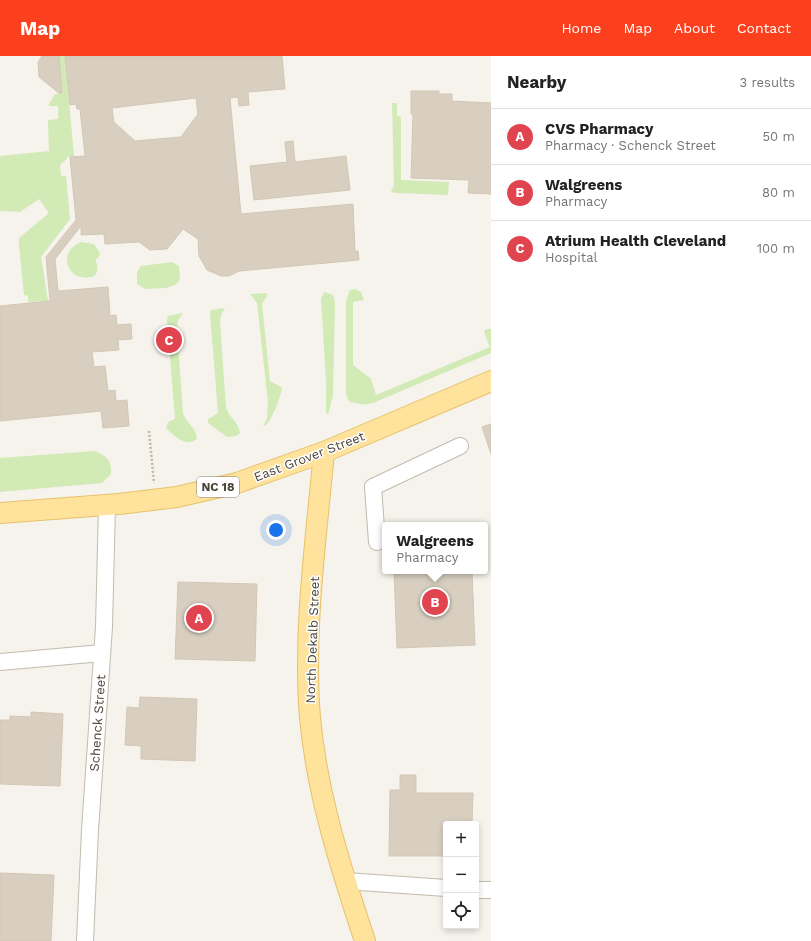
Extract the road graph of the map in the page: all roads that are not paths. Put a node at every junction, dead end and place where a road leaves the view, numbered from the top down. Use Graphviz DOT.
graph roads {
  1 [pos="491,382"];
  2 [pos="460,446"];
  3 [pos="324,452"];
  4 [pos="107,505"];
  5 [pos="0,513"];
  6 [pos="377,542"];
  7 [pos="102,653"];
  8 [pos="0,662"];
  9 [pos="346,881"];
  10 [pos="443,888"];
  11 [pos="479,890"];
  12 [pos="491,890"];
  13 [pos="85,941"];
  14 [pos="365,941"];
  1 -- 3 [label="main road, East Grover Street / NC 18"];
  2 -- 6 [label="street"];
  3 -- 4 [label="main road, East Grover Street / NC 18"];
  3 -- 9 [label="main road, North Dekalb Street"];
  4 -- 5 [label="main road, East Grover Street / NC 18"];
  4 -- 7 [label="street, Schenck Street"];
  7 -- 8 [label="street"];
  7 -- 13 [label="street, Schenck Street"];
  9 -- 10 [label="street"];
  9 -- 14 [label="main road, North Dekalb Street"];
  11 -- 12 [label="street"];
}
